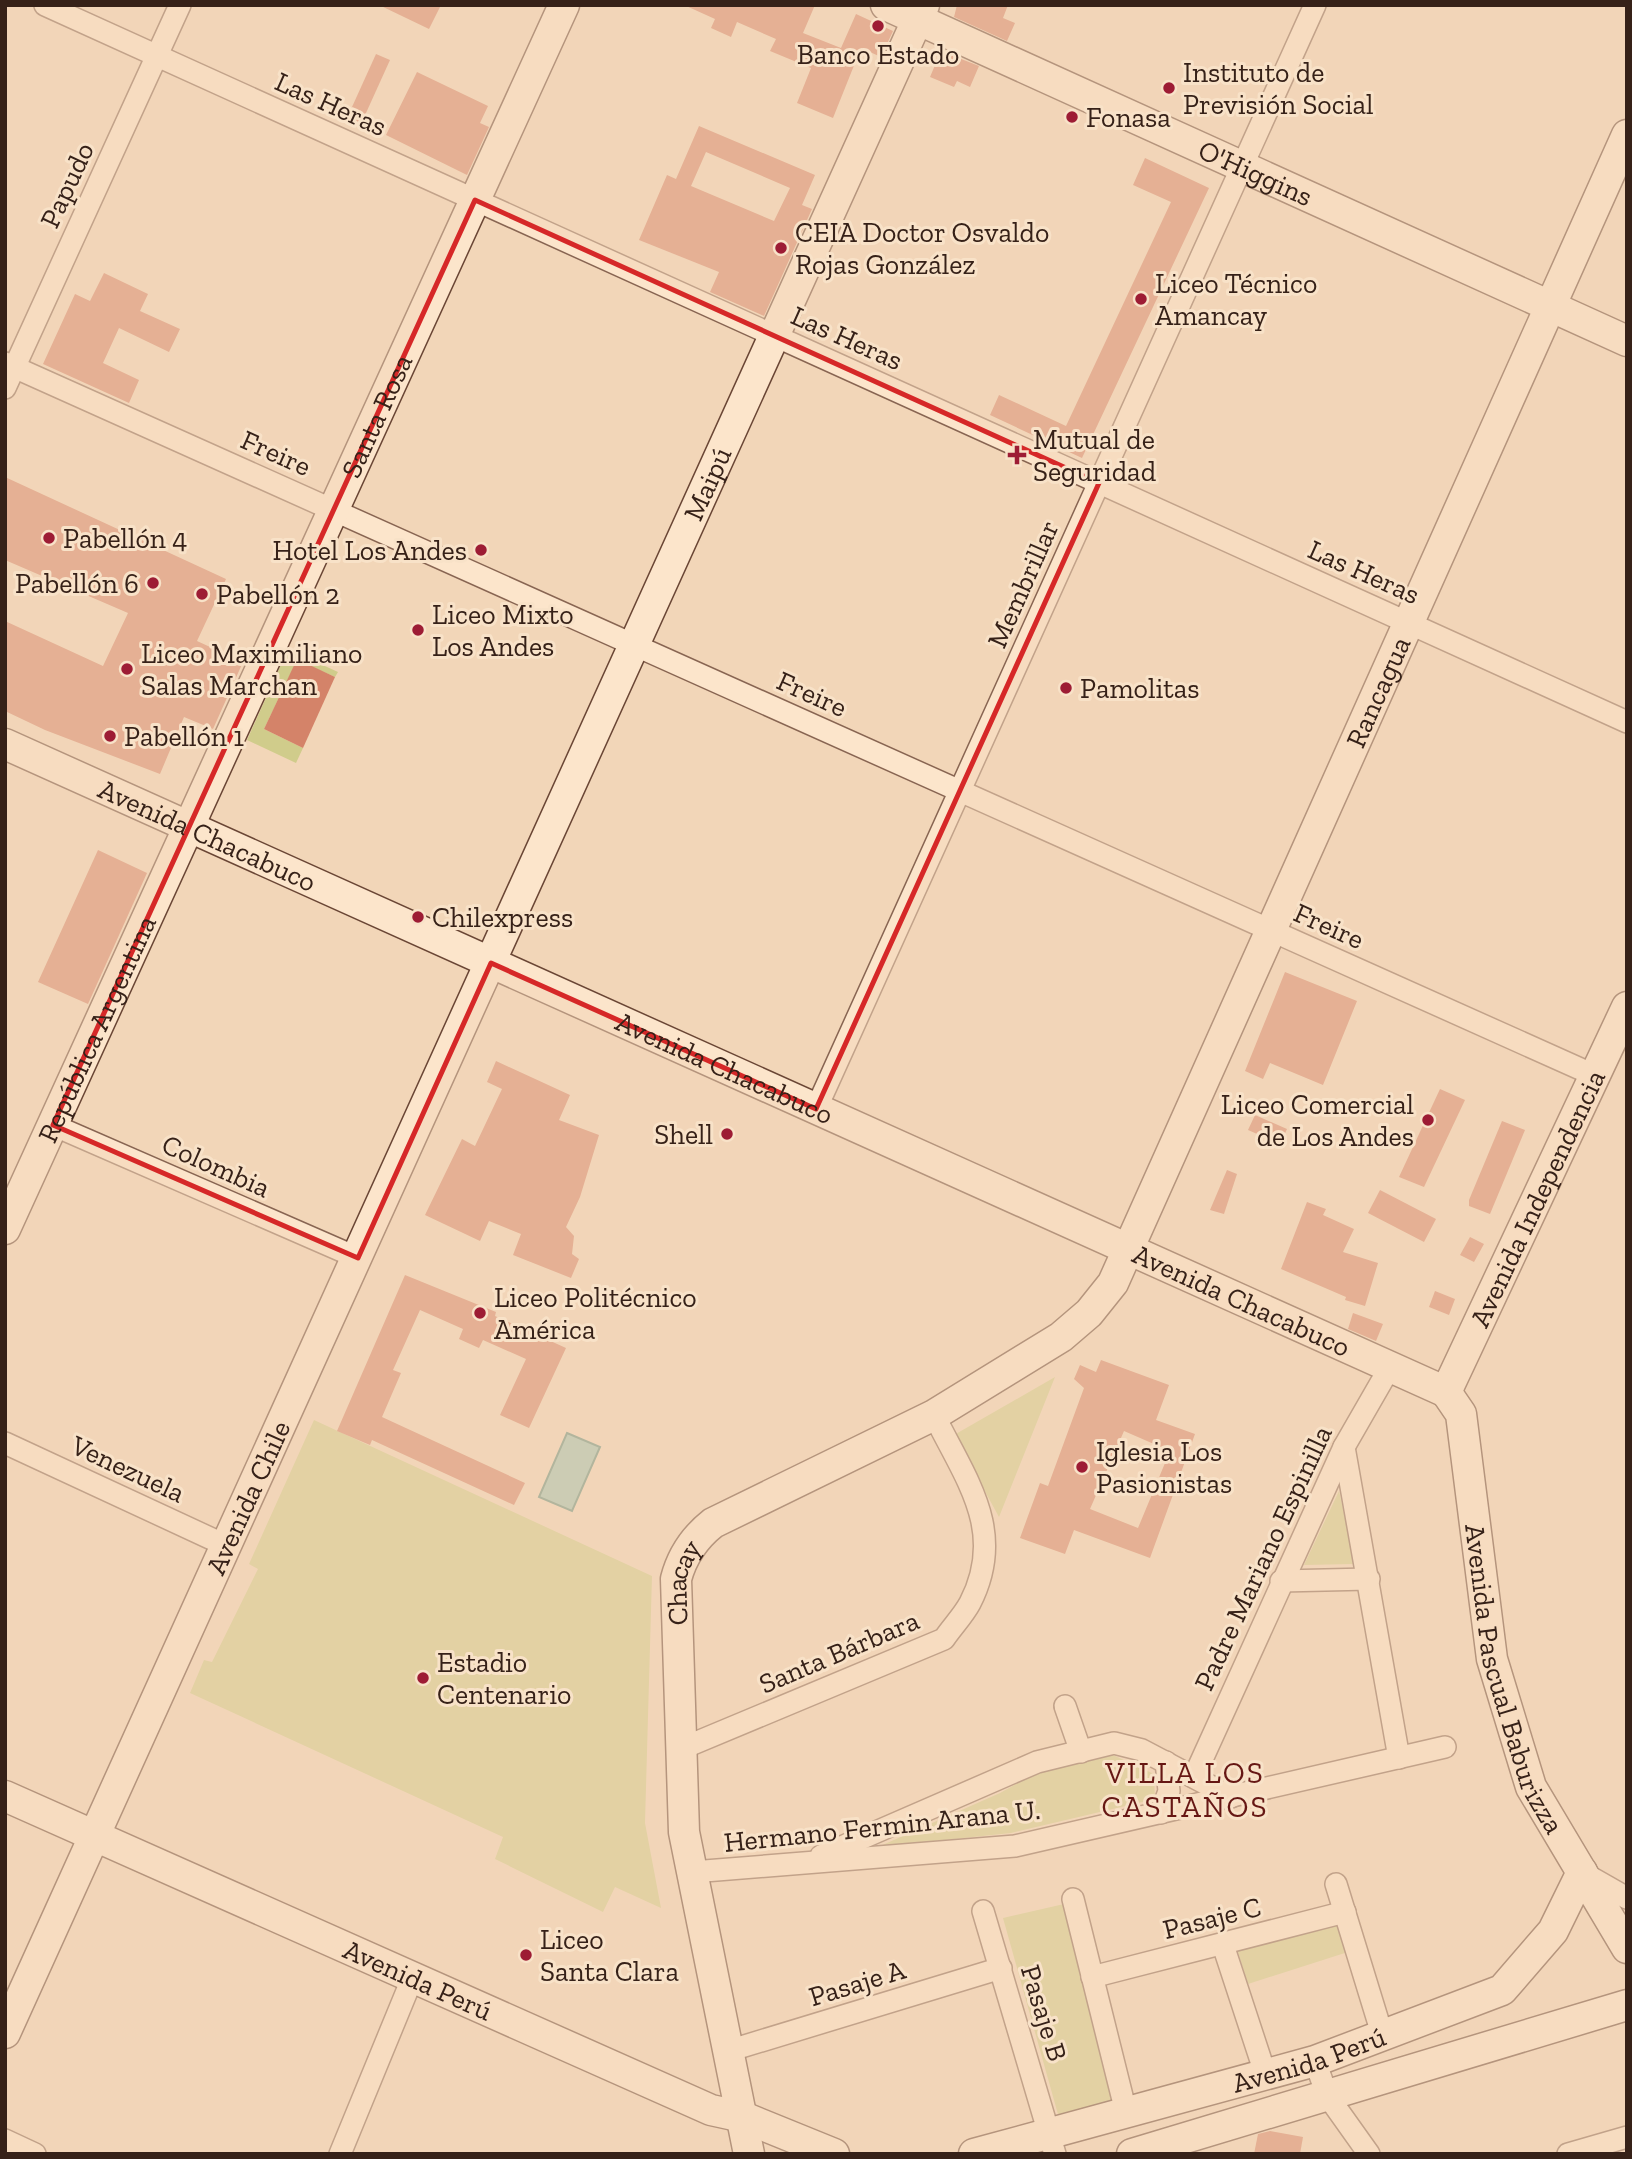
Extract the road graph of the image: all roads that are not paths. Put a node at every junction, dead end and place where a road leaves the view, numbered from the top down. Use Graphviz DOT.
graph roads {
  1 [pos="45,5"];
  2 [pos="180,5"];
  3 [pos="564,5"];
  4 [pos="886,5"];
  5 [pos="1315,5"];
  6 [pos="921,12"];
  7 [pos="157,56"];
  8 [pos="1627,135"];
  9 [pos="1242,167"];
  10 [pos="475,200"];
  11 [pos="1550,307"];
  12 [pos="774,336"];
  13 [pos="1627,341"];
  14 [pos="10,365"];
  15 [pos="5,388"];
  16 [pos="1099,483"];
  17 [pos="333,510"];
  18 [pos="1408,623"];
  19 [pos="635,645"];
  20 [pos="1627,722"];
  21 [pos="5,744"];
  22 [pos="960,791"];
  23 [pos="188,827"];
  24 [pos="1271,931"];
  25 [pos="491,963"];
  26 [pos="1627,1007"];
  27 [pos="1596,1076"];
  28 [pos="816,1109"];
  29 [pos="53,1125"];
  30 [pos="5,1229"];
  31 [pos="1129,1250"];
  32 [pos="358,1258"];
  33 [pos="1390,1367"];
  34 [pos="1446,1392"];
  35 [pos="934,1415"];
  36 [pos="5,1443"];
  37 [pos="1344,1447"];
  38 [pos="227,1546"];
  39 [pos="1368,1579"];
  40 [pos="1281,1581"];
  41 [pos="1065,1706"];
  42 [pos="1445,1747"];
  43 [pos="683,1748"];
  44 [pos="1081,1752"];
  45 [pos="1399,1758"];
  46 [pos="1166,1762"];
  47 [pos="1194,1777"];
  48 [pos="5,1796"];
  49 [pos="1231,1797"];
  50 [pos="1161,1813"];
  51 [pos="96,1836"];
  52 [pos="803,1863"];
  53 [pos="692,1872"];
  54 [pos="1582,1872"];
  55 [pos="1336,1884"];
  56 [pos="1627,1898"];
  57 [pos="1073,1899"];
  58 [pos="983,1911"];
  59 [pos="1345,1912"];
  60 [pos="1223,1945"];
  61 [pos="1627,1948"];
  62 [pos="1001,1968"];
  63 [pos="1092,1977"];
  64 [pos="412,1979"];
  65 [pos="1627,2005"];
  66 [pos="5,2033"];
  67 [pos="1383,2038"];
  68 [pos="729,2051"];
  69 [pos="1315,2061"];
  70 [pos="1265,2073"];
  71 [pos="1327,2095"];
  72 [pos="1126,2112"];
  73 [pos="743,2117"];
  74 [pos="1627,2137"];
  75 [pos="5,2140"];
  76 [pos="1053,2143"];
  77 [pos="35,2154"];
  78 [pos="340,2154"];
  79 [pos="749,2154"];
  80 [pos="834,2154"];
  81 [pos="974,2154"];
  82 [pos="1132,2154"];
  83 [pos="1369,2154"];
  84 [pos="1568,2154"];
  1 -- 7 [label="street, Las Heras"];
  2 -- 7 [label="street, Papudo"];
  3 -- 10 [label="main road, Santa Rosa"];
  4 -- 6 [label="main road, O'Higgins"];
  5 -- 9 [label="street, Membrillar"];
  6 -- 9 [label="main road, O'Higgins"];
  6 -- 12 [label="main road, Maipú"];
  7 -- 10 [label="street, Las Heras"];
  7 -- 14 [label="street, Papudo"];
  8 -- 11 [label="main road, Rancagua"];
  9 -- 11 [label="main road, O'Higgins"];
  9 -- 16 [label="street, Membrillar"];
  10 -- 12 [label="street, Las Heras"];
  10 -- 17 [label="main road, Santa Rosa"];
  11 -- 13 [label="main road, O'Higgins"];
  11 -- 18 [label="main road, Rancagua"];
  12 -- 16 [label="street, Las Heras"];
  12 -- 19 [label="main road, Maipú"];
  14 -- 15 [label="street, Papudo"];
  14 -- 17 [label="street, Freire"];
  16 -- 18 [label="street, Las Heras"];
  16 -- 22 [label="street, Membrillar"];
  17 -- 19 [label="street, Freire"];
  17 -- 23 [label="main road, Santa Rosa"];
  18 -- 20 [label="street, Las Heras"];
  18 -- 24 [label="main road, Rancagua"];
  19 -- 22 [label="street, Freire"];
  19 -- 25 [label="main road, Maipú"];
  21 -- 23 [label="main road, Avenida Chacabuco"];
  22 -- 24 [label="street, Freire"];
  22 -- 28 [label="street, Membrillar"];
  23 -- 25 [label="main road, Avenida Chacabuco"];
  23 -- 29 [label="main road, República Argentina"];
  24 -- 27 [label="street, Freire"];
  24 -- 31 [label="main road, Rancagua"];
  25 -- 28 [label="main road, Avenida Chacabuco"];
  25 -- 32 [label="main road, Avenida Chile"];
  26 -- 27 [label="main road, Avenida Independencia"];
  27 -- 34 [label="main road, Avenida Independencia"];
  28 -- 31 [label="main road, Avenida Chacabuco"];
  29 -- 30 [label="main road, República Argentina"];
  29 -- 32 [label="street, Colombia"];
  31 -- 33 [label="main road, Avenida Chacabuco"];
  31 -- 35 [label="main road, Chacay"];
  32 -- 38 [label="main road, Avenida Chile"];
  33 -- 34 [label="main road, Avenida Chacabuco"];
  33 -- 37 [label="street, Padre Mariano Espinilla"];
  34 -- 54 [label="main road, Avenida Pascual Baburizza"];
  35 -- 43 [label="main road, Chacay"];
  35 -- 43 [label="street, Santa Bárbara"];
  36 -- 38 [label="street, Venezuela"];
  37 -- 39 [label="street"];
  37 -- 40 [label="street, Padre Mariano Espinilla"];
  38 -- 51 [label="main road, Avenida Chile"];
  39 -- 40 [label="street"];
  39 -- 45 [label="street"];
  40 -- 47 [label="street, Padre Mariano Espinilla"];
  41 -- 44 [label="street"];
  42 -- 45 [label="street, Hermano Fermin Arana U."];
  43 -- 53 [label="main road, Chacay"];
  44 -- 46 [label="street"];
  44 -- 52 [label="street"];
  45 -- 49 [label="street, Hermano Fermin Arana U."];
  46 -- 47 [label="street"];
  46 -- 50 [label="street"];
  47 -- 49 [label="street"];
  48 -- 51 [label="main road, Avenida Perú"];
  49 -- 50 [label="street, Hermano Fermin Arana U."];
  50 -- 52 [label="street, Hermano Fermin Arana U."];
  51 -- 64 [label="main road, Avenida Perú"];
  51 -- 66 [label="main road, Avenida Chile"];
  52 -- 53 [label="street, Hermano Fermin Arana U."];
  53 -- 68 [label="main road, Chacay"];
  54 -- 56 [label="street"];
  54 -- 61 [label="main road, Avenida Pascual Baburizza"];
  54 -- 67 [label="main road, Avenida Perú"];
  55 -- 59 [label="street"];
  57 -- 63 [label="street, Pasaje B"];
  58 -- 62 [label="street, Pasaje B"];
  59 -- 60 [label="street, Pasaje C"];
  59 -- 67 [label="street"];
  60 -- 63 [label="street, Pasaje C"];
  60 -- 70 [label="street"];
  62 -- 68 [label="street, Pasaje A"];
  62 -- 76 [label="street, Pasaje B"];
  63 -- 72 [label="street, Pasaje B"];
  64 -- 73 [label="main road, Avenida Perú"];
  64 -- 78 [label="street"];
  65 -- 71 [label="main road, Avenida Perú"];
  67 -- 69 [label="main road, Avenida Perú"];
  68 -- 73 [label="main road, Chacay"];
  69 -- 70 [label="main road, Avenida Perú"];
  69 -- 71 [label="street"];
  70 -- 72 [label="main road, Avenida Perú"];
  71 -- 82 [label="main road, Avenida Perú"];
  71 -- 83 [label="street"];
  72 -- 76 [label="main road, Avenida Perú"];
  73 -- 79 [label="main road, Chacay"];
  73 -- 80 [label="main road, Avenida Perú"];
  74 -- 84 [label="street"];
  75 -- 77 [label="street"];
  76 -- 81 [label="main road, Avenida Perú"];
}
